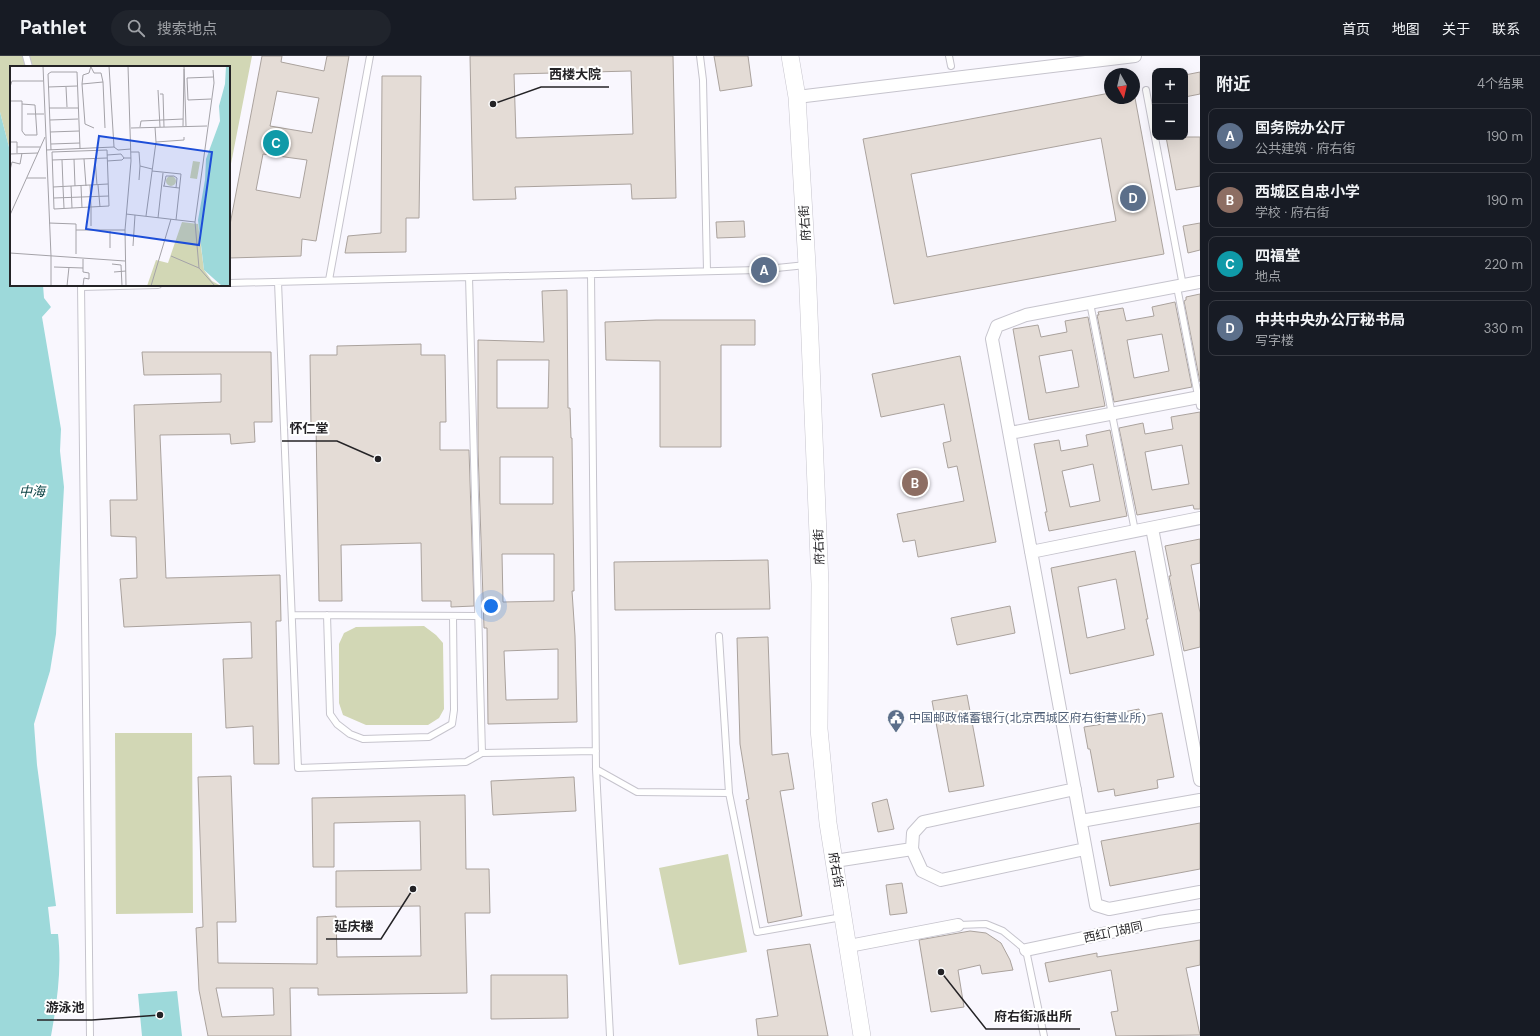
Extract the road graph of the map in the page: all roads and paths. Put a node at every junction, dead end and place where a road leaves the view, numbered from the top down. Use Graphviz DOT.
graph roads {
  1 [pos="26,56"];
  2 [pos="370,56"];
  3 [pos="700,56"];
  4 [pos="790,56"];
  5 [pos="949,56"];
  6 [pos="1135,56"];
  7 [pos="29,66"];
  8 [pos="951,66"];
  9 [pos="1146,90"];
  10 [pos="797,97"];
  11 [pos="807,265"];
  12 [pos="706,271"];
  13 [pos="591,274"];
  14 [pos="469,277"];
  15 [pos="329,280"];
  16 [pos="278,282"];
  17 [pos="1200,282"];
  18 [pos="230,283"];
  19 [pos="81,286"];
  20 [pos="1180,286"];
  21 [pos="1090,303"];
  22 [pos="1199,400"];
  23 [pos="1112,414"];
  24 [pos="1010,433"];
  25 [pos="1200,518"];
  26 [pos="1152,528"];
  27 [pos="1135,531"];
  28 [pos="1031,552"];
  29 [pos="292,614"];
  30 [pos="327,615"];
  31 [pos="453,616"];
  32 [pos="478,616"];
  33 [pos="719,636"];
  34 [pos="596,751"];
  35 [pos="482,753"];
  36 [pos="596,769"];
  37 [pos="1200,780"];
  38 [pos="1075,789"];
  39 [pos="729,793"];
  40 [pos="1200,800"];
  41 [pos="1081,821"];
  42 [pos="912,849"];
  43 [pos="1085,849"];
  44 [pos="834,861"];
  45 [pos="1200,892"];
  46 [pos="1200,916"];
  47 [pos="844,917"];
  48 [pos="958,925"];
  49 [pos="849,946"];
  50 [pos="1026,950"];
  51 [pos="90,1036"];
  52 [pos="610,1036"];
  53 [pos="862,1036"];
  54 [pos="1044,1036"];
  1 -- 7 [label="lane"];
  2 -- 15 [label="lane"];
  3 -- 12 [label="lane"];
  4 -- 10 [label="main road, 府右街"];
  5 -- 8 [label="lane"];
  6 -- 10 [label="street"];
  9 -- 20 [label="lane"];
  10 -- 11 [label="main road, 府右街"];
  11 -- 12 [label="lane"];
  11 -- 44 [label="main road, 府右街"];
  12 -- 13 [label="lane"];
  13 -- 14 [label="lane"];
  13 -- 34 [label="lane"];
  14 -- 15 [label="lane"];
  14 -- 32 [label="lane"];
  15 -- 16 [label="lane"];
  16 -- 18 [label="lane"];
  16 -- 29 [label="lane"];
  17 -- 20 [label="street"];
  19 -- 51 [label="lane"];
  20 -- 21 [label="street"];
  20 -- 22 [label="lane"];
  21 -- 23 [label="lane"];
  21 -- 24 [label="street"];
  22 -- 23 [label="street"];
  23 -- 24 [label="street"];
  23 -- 27 [label="lane"];
  24 -- 28 [label="street"];
  25 -- 26 [label="street"];
  26 -- 27 [label="street"];
  26 -- 37 [label="street"];
  27 -- 28 [label="street"];
  28 -- 38 [label="street"];
  29 -- 30 [label="lane"];
  29 -- 35 [label="lane"];
  30 -- 31 [label="lane"];
  30 -- 31 [label="lane"];
  31 -- 32 [label="lane"];
  32 -- 35 [label="lane"];
  33 -- 39 [label="lane"];
  34 -- 35 [label="lane"];
  34 -- 36 [label="lane"];
  36 -- 39 [label="lane"];
  36 -- 52 [label="lane"];
  38 -- 41 [label="street"];
  38 -- 42 [label="street"];
  39 -- 47 [label="lane"];
  40 -- 41 [label="street"];
  41 -- 43 [label="street"];
  42 -- 43 [label="street"];
  42 -- 44 [label="street"];
  43 -- 45 [label="street"];
  44 -- 47 [label="main road, 府右街"];
  46 -- 50 [label="street, 西红门胡同"];
  47 -- 49 [label="main road, 府右街"];
  48 -- 49 [label="street"];
  48 -- 50 [label="lane"];
  49 -- 53 [label="main road, 府右街"];
  50 -- 54 [label="lane"];
}
